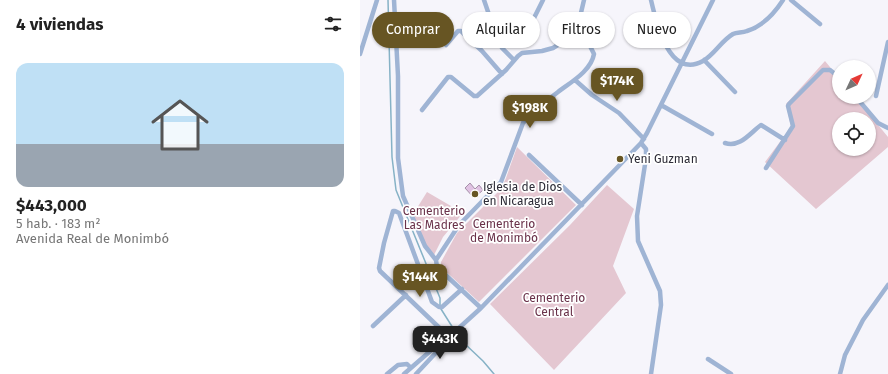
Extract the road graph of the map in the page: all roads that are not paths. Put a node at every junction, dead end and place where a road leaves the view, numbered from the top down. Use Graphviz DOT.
graph roads {
  1 [pos="377,0"];
  2 [pos="394,0"];
  3 [pos="484,0"];
  4 [pos="543,0"];
  5 [pos="584,0"];
  6 [pos="651,0"];
  7 [pos="713,0"];
  8 [pos="783,0"];
  9 [pos="791,0"];
  10 [pos="538,12"];
  11 [pos="582,12"];
  12 [pos="820,24"];
  13 [pos="454,36"];
  14 [pos="888,42"];
  15 [pos="553,48"];
  16 [pos="591,48"];
  17 [pos="360,54"];
  18 [pos="514,60"];
  19 [pos="704,60"];
  20 [pos="682,63"];
  21 [pos="832,72"];
  22 [pos="502,74"];
  23 [pos="575,80"];
  24 [pos="735,92"];
  25 [pos="876,96"];
  26 [pos="862,104"];
  27 [pos="661,105"];
  28 [pos="422,110"];
  29 [pos="888,128"];
  30 [pos="712,134"];
  31 [pos="644,139"];
  32 [pos="785,140"];
  33 [pos="641,143"];
  34 [pos="725,143"];
  35 [pos="529,155"];
  36 [pos="766,168"];
  37 [pos="582,205"];
  38 [pos="436,260"];
  39 [pos="888,286"];
  40 [pos="462,289"];
  41 [pos="406,295"];
  42 [pos="481,308"];
  43 [pos="374,326"];
  44 [pos="449,337"];
  45 [pos="708,359"];
  46 [pos="411,368"];
  47 [pos="387,374"];
  48 [pos="404,374"];
  49 [pos="416,374"];
  50 [pos="651,374"];
  51 [pos="731,374"];
  52 [pos="840,374"];
  1 -- 17 [label="street"];
  2 -- 38 [label="street"];
  3 -- 18 [label="street"];
  4 -- 10 [label="street"];
  5 -- 11 [label="street"];
  6 -- 20 [label="street"];
  7 -- 20 [label="street"];
  8 -- 19 [label="street"];
  9 -- 12 [label="street"];
  13 -- 22 [label="street"];
  14 -- 25 [label="street"];
  15 -- 18 [label="street"];
  16 -- 23 [label="street"];
  18 -- 22 [label="street"];
  19 -- 20 [label="street"];
  19 -- 24 [label="street"];
  20 -- 27 [label="street"];
  21 -- 32 [label="street"];
  22 -- 28 [label="street"];
  23 -- 31 [label="street"];
  23 -- 38 [label="street"];
  26 -- 29 [label="street"];
  27 -- 30 [label="street"];
  27 -- 31 [label="street"];
  31 -- 33 [label="street"];
  32 -- 34 [label="street"];
  32 -- 36 [label="street"];
  33 -- 37 [label="street"];
  33 -- 50 [label="street"];
  35 -- 37 [label="street"];
  37 -- 42 [label="street"];
  38 -- 40 [label="street"];
  39 -- 52 [label="street"];
  40 -- 41 [label="street"];
  40 -- 42 [label="street"];
  41 -- 43 [label="street"];
  41 -- 44 [label="street"];
  42 -- 44 [label="street"];
  44 -- 46 [label="street"];
  44 -- 49 [label="street"];
  45 -- 51 [label="street"];
  46 -- 47 [label="street"];
  46 -- 48 [label="street"];
}
